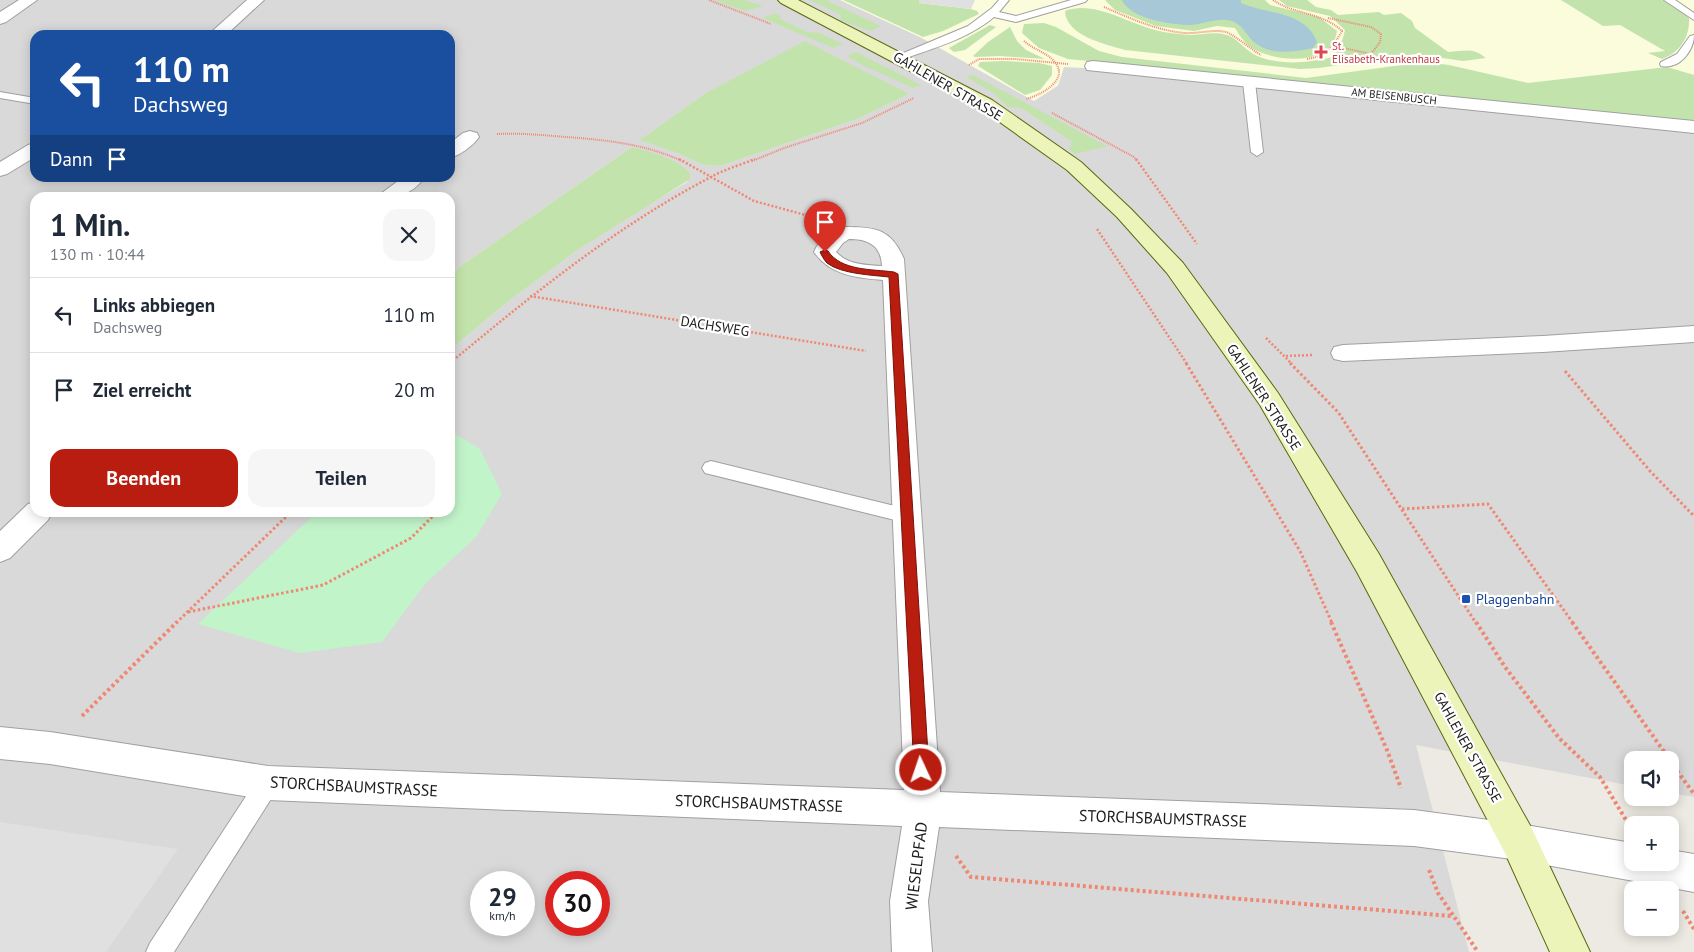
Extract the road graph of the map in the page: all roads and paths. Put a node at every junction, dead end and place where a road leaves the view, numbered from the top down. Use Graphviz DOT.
graph roads {
  1 [pos="29,0"];
  2 [pos="256,0"];
  3 [pos="709,0"];
  4 [pos="786,0"];
  5 [pos="1004,0"];
  6 [pos="1082,0"];
  7 [pos="1274,0"];
  8 [pos="1669,0"];
  9 [pos="1099,4"];
  10 [pos="993,14"];
  11 [pos="1324,18"];
  12 [pos="1694,18"];
  13 [pos="0,19"];
  14 [pos="1016,19"];
  15 [pos="774,25"];
  16 [pos="222,30"];
  17 [pos="1694,38"];
  18 [pos="1334,46"];
  19 [pos="1267,56"];
  20 [pos="899,57"];
  21 [pos="1301,60"];
  22 [pos="1056,63"];
  23 [pos="1665,64"];
  24 [pos="968,66"];
  25 [pos="1094,66"];
  26 [pos="1249,82"];
  27 [pos="918,94"];
  28 [pos="0,95"];
  29 [pos="1025,99"];
  30 [pos="30,100"];
  31 [pos="1694,127"];
  32 [pos="470,136"];
  33 [pos="455,148"];
  34 [pos="30,151"];
  35 [pos="1257,152"];
  36 [pos="0,170"];
  37 [pos="710,177"];
  38 [pos="408,182"];
  39 [pos="394,192"];
  40 [pos="1094,226"];
  41 [pos="835,238"];
  42 [pos="530,296"];
  43 [pos="1694,334"];
  44 [pos="1543,344"];
  45 [pos="1343,353"];
  46 [pos="899,356"];
  47 [pos="455,360"];
  48 [pos="711,468"];
  49 [pos="1401,509"];
  50 [pos="908,516"];
  51 [pos="1694,516"];
  52 [pos="33,517"];
  53 [pos="286,517"];
  54 [pos="432,517"];
  55 [pos="0,550"];
  56 [pos="187,612"];
  57 [pos="0,743"];
  58 [pos="50,748"];
  59 [pos="1664,751"];
  60 [pos="1679,773"];
  61 [pos="268,783"];
  62 [pos="1694,794"];
  63 [pos="923,810"];
  64 [pos="1414,828"];
  65 [pos="1519,842"];
  66 [pos="1624,860"];
  67 [pos="1679,870"];
  68 [pos="1694,873"];
  69 [pos="1453,916"];
  70 [pos="159,952"];
  71 [pos="912,952"];
  72 [pos="1478,952"];
  73 [pos="1570,952"];
  1 -- 13 [label="street"];
  2 -- 16 [label="street"];
  3 -- 15 [label="path"];
  4 -- 20 [label="main road, GAHLENER STRASSE"];
  5 -- 10 [label="lane"];
  6 -- 14 [label="lane"];
  7 -- 11 [label="path"];
  8 -- 12 [label="lane"];
  9 -- 19 [label="path"];
  10 -- 14 [label="lane"];
  10 -- 20 [label="lane"];
  11 -- 18 [label="path"];
  11 -- 18 [label="path"];
  14 -- 22 [label="path"];
  17 -- 23 [label="lane"];
  18 -- 21 [label="path"];
  20 -- 65 [label="main road, GAHLENER STRASSE"];
  22 -- 24 [label="path"];
  22 -- 25 [label="path"];
  22 -- 29 [label="path"];
  25 -- 26 [label="street, AM BEISENBUSCH"];
  26 -- 31 [label="street, AM BEISENBUSCH"];
  26 -- 35 [label="lane"];
  27 -- 37 [label="path"];
  28 -- 30 [label="lane"];
  32 -- 33 [label="street"];
  32 -- 37 [label="path"];
  34 -- 36 [label="street"];
  37 -- 41 [label="path"];
  37 -- 42 [label="path"];
  38 -- 39 [label="street"];
  40 -- 64 [label="path"];
  41 -- 46 [label="street"];
  42 -- 46 [label="path, DACHSWEG"];
  42 -- 47 [label="path"];
  43 -- 44 [label="street"];
  44 -- 45 [label="street"];
  44 -- 51 [label="path"];
  46 -- 50 [label="street"];
  48 -- 50 [label="lane"];
  49 -- 59 [label="path"];
  50 -- 63 [label="street"];
  52 -- 55 [label="street"];
  53 -- 56 [label="path"];
  54 -- 56 [label="path"];
  56 -- 58 [label="path"];
  57 -- 58 [label="street, STORCHSBAUMSTRASSE"];
  58 -- 61 [label="street, STORCHSBAUMSTRASSE"];
  60 -- 62 [label="path"];
  61 -- 63 [label="street, STORCHSBAUMSTRASSE"];
  61 -- 70 [label="lane"];
  63 -- 64 [label="street, STORCHSBAUMSTRASSE"];
  63 -- 69 [label="path"];
  63 -- 71 [label="street, WIESELPFAD"];
  64 -- 65 [label="street, STORCHSBAUMSTRASSE"];
  64 -- 69 [label="path"];
  65 -- 66 [label="street"];
  65 -- 73 [label="main road, GAHLENER STRASSE"];
  67 -- 68 [label="street"];
  69 -- 72 [label="path"];
}
